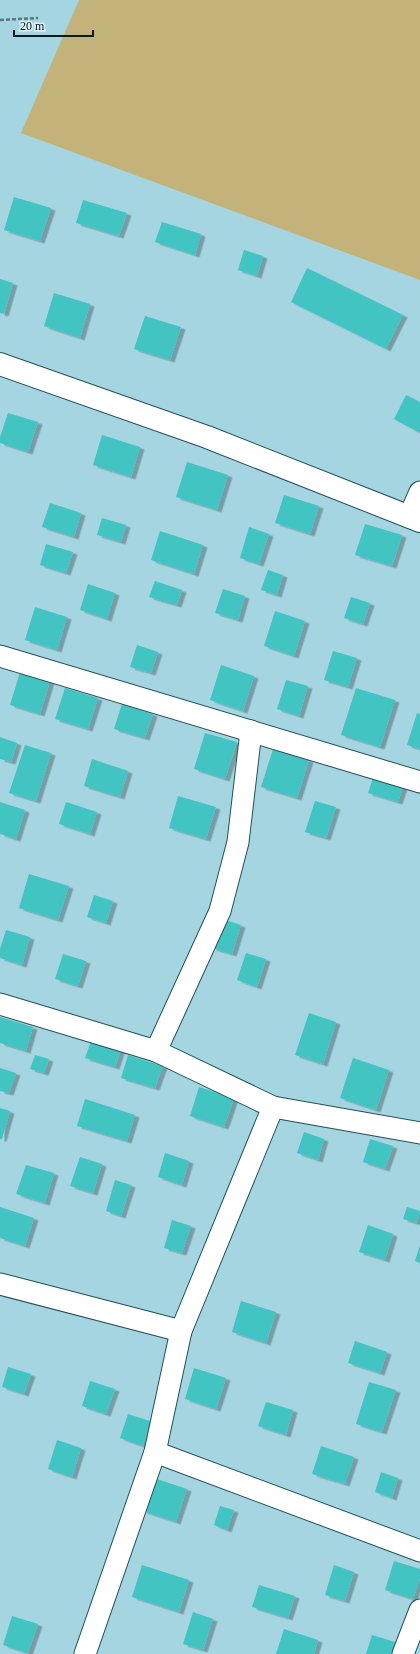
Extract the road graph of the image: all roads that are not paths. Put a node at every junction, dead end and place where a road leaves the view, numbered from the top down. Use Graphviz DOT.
graph roads {
  1 [pos="0,364"];
  2 [pos="420,492"];
  3 [pos="414,519"];
  4 [pos="0,656"];
  5 [pos="252,731"];
  6 [pos="420,782"];
  7 [pos="0,1004"];
  8 [pos="156,1051"];
  9 [pos="273,1107"];
  10 [pos="420,1133"];
  11 [pos="0,1284"];
  12 [pos="181,1332"];
  13 [pos="156,1452"];
  14 [pos="420,1551"];
  15 [pos="420,1610"];
  16 [pos="85,1654"];
  17 [pos="403,1654"];
  1 -- 3 [label="main road"];
  2 -- 3 [label="street"];
  4 -- 5 [label="street"];
  5 -- 6 [label="street"];
  5 -- 8 [label="street"];
  7 -- 8 [label="street"];
  8 -- 9 [label="street"];
  9 -- 10 [label="street"];
  9 -- 12 [label="street"];
  11 -- 12 [label="street"];
  12 -- 13 [label="street"];
  13 -- 14 [label="street"];
  13 -- 16 [label="street"];
  15 -- 17 [label="street"];
}
